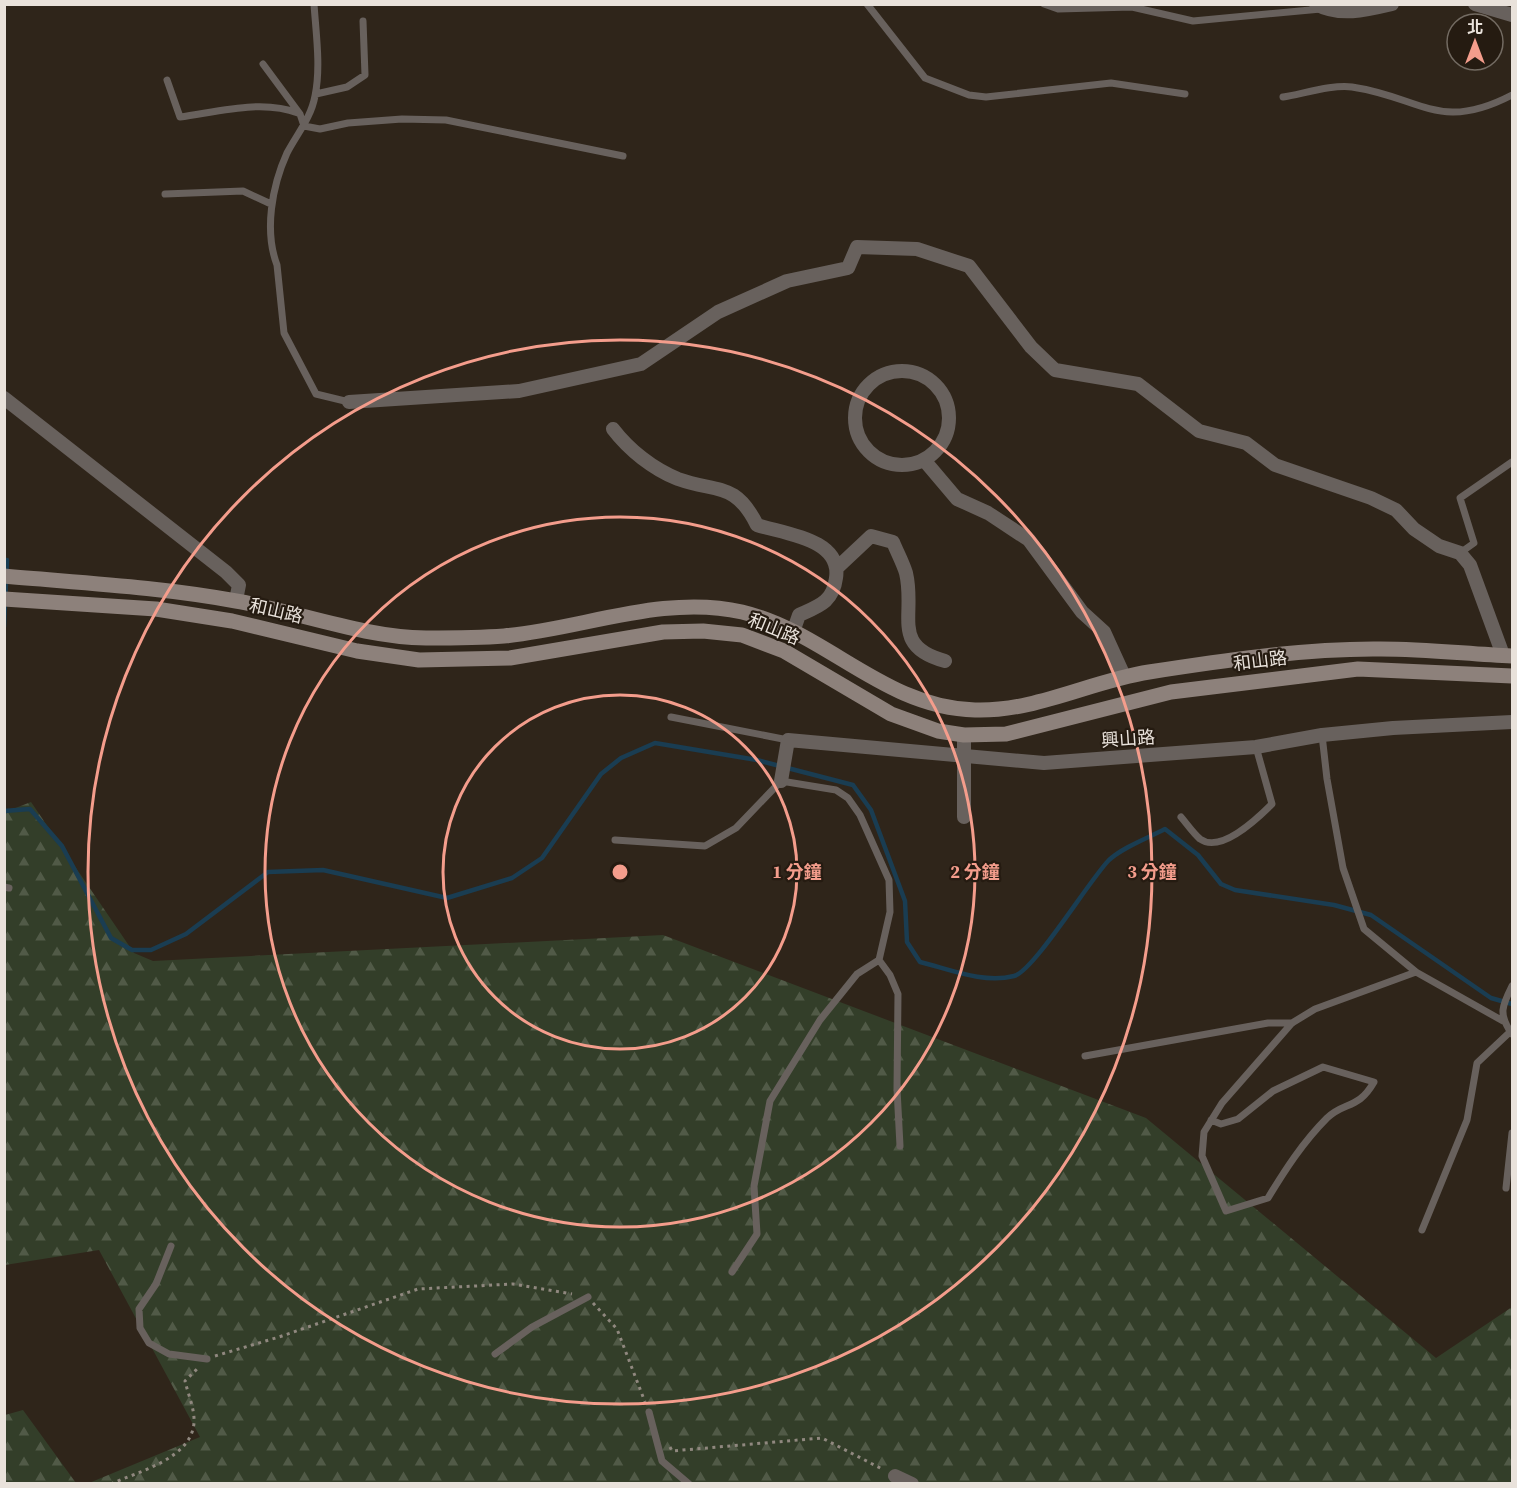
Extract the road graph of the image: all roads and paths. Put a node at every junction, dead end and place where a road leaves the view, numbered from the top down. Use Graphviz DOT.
graph roads {
  1 [pos="314,4"];
  2 [pos="867,4"];
  3 [pos="1044,4"];
  4 [pos="1392,4"];
  5 [pos="1475,4"];
  6 [pos="1320,7"];
  7 [pos="1512,15"];
  8 [pos="363,21"];
  9 [pos="263,64"];
  10 [pos="167,80"];
  11 [pos="316,94"];
  12 [pos="1185,94"];
  13 [pos="1512,95"];
  14 [pos="1283,97"];
  15 [pos="300,114"];
  16 [pos="304,126"];
  17 [pos="622,156"];
  18 [pos="165,194"];
  19 [pos="271,204"];
  20 [pos="4,398"];
  21 [pos="349,402"];
  22 [pos="613,429"];
  23 [pos="924,460"];
  24 [pos="1512,462"];
  25 [pos="1460,553"];
  26 [pos="838,567"];
  27 [pos="4,576"];
  28 [pos="4,599"];
  29 [pos="236,600"];
  30 [pos="793,632"];
  31 [pos="1508,656"];
  32 [pos="945,661"];
  33 [pos="1124,676"];
  34 [pos="1512,676"];
  35 [pos="671,717"];
  36 [pos="1512,722"];
  37 [pos="964,735"];
  38 [pos="1322,735"];
  39 [pos="788,740"];
  40 [pos="1256,747"];
  41 [pos="964,756"];
  42 [pos="780,781"];
  43 [pos="964,817"];
  44 [pos="1181,817"];
  45 [pos="615,840"];
  46 [pos="879,960"];
  47 [pos="1416,972"];
  48 [pos="1512,986"];
  49 [pos="1503,1021"];
  50 [pos="1292,1023"];
  51 [pos="1512,1032"];
  52 [pos="1085,1056"];
  53 [pos="1211,1120"];
  54 [pos="1512,1133"];
  55 [pos="900,1146"];
  56 [pos="1506,1188"];
  57 [pos="1422,1230"];
  58 [pos="171,1246"];
  59 [pos="732,1272"];
  60 [pos="588,1297"];
  61 [pos="495,1354"];
  62 [pos="207,1359"];
  63 [pos="650,1412"];
  64 [pos="667,1441"];
  65 [pos="895,1476"];
  66 [pos="111,1484"];
  67 [pos="689,1484"];
  68 [pos="912,1484"];
  1 -- 11 [label="lane"];
  2 -- 12 [label="lane"];
  3 -- 6 [label="lane"];
  4 -- 6 [label="street"];
  5 -- 7 [label="street"];
  8 -- 11 [label="lane"];
  9 -- 15 [label="lane"];
  10 -- 15 [label="lane"];
  11 -- 16 [label="lane"];
  13 -- 14 [label="lane"];
  15 -- 16 [label="lane"];
  16 -- 17 [label="lane"];
  16 -- 19 [label="lane"];
  18 -- 19 [label="lane"];
  19 -- 21 [label="lane"];
  20 -- 29 [label="street"];
  21 -- 25 [label="street"];
  22 -- 26 [label="street"];
  23 -- 23 [label="street"];
  23 -- 33 [label="street"];
  24 -- 25 [label="lane"];
  25 -- 31 [label="street"];
  26 -- 30 [label="street"];
  26 -- 32 [label="street"];
  27 -- 29 [label="main road, 和山路"];
  28 -- 37 [label="main road, 和山路"];
  29 -- 30 [label="main road, 和山路"];
  30 -- 33 [label="main road, 和山路"];
  31 -- 33 [label="main road, 和山路"];
  34 -- 37 [label="main road, 和山路"];
  35 -- 39 [label="lane"];
  36 -- 38 [label="street, 興山路"];
  37 -- 41 [label="street"];
  38 -- 40 [label="street, 興山路"];
  38 -- 47 [label="lane"];
  39 -- 41 [label="street, 興山路"];
  39 -- 42 [label="street"];
  40 -- 41 [label="street, 興山路"];
  40 -- 44 [label="lane"];
  41 -- 43 [label="street"];
  42 -- 45 [label="lane"];
  42 -- 46 [label="lane"];
  46 -- 55 [label="lane"];
  46 -- 59 [label="lane"];
  47 -- 49 [label="lane"];
  47 -- 50 [label="lane"];
  48 -- 49 [label="lane"];
  49 -- 51 [label="lane"];
  50 -- 52 [label="lane"];
  50 -- 53 [label="lane"];
  51 -- 57 [label="lane"];
  53 -- 53 [label="lane"];
  54 -- 56 [label="lane"];
  58 -- 62 [label="lane"];
  60 -- 61 [label="lane"];
  60 -- 62 [label="path"];
  60 -- 63 [label="path"];
  62 -- 66 [label="path"];
  63 -- 67 [label="lane"];
  64 -- 65 [label="path"];
  65 -- 68 [label="street"];
}
